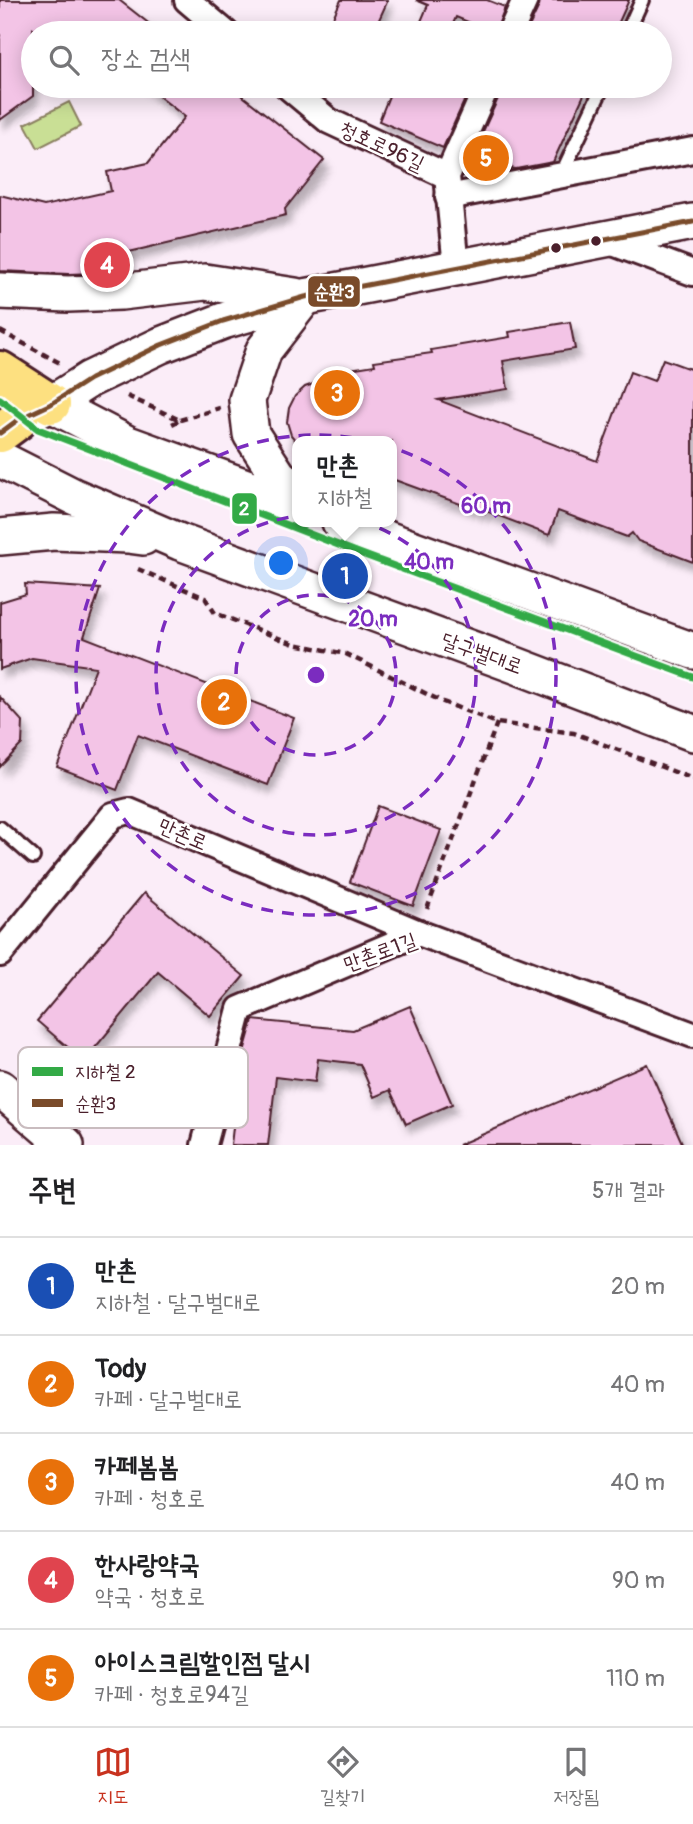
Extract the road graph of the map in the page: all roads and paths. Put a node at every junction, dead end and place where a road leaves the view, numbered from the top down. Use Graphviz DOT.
graph roads {
  1 [pos="187,0"];
  2 [pos="524,0"];
  3 [pos="642,0"];
  4 [pos="212,21"];
  5 [pos="515,21"];
  6 [pos="632,21"];
  7 [pos="302,98"];
  8 [pos="482,98"];
  9 [pos="597,98"];
  10 [pos="693,150"];
  11 [pos="561,175"];
  12 [pos="448,187"];
  13 [pos="693,222"];
  14 [pos="605,240"];
  15 [pos="456,267"];
  16 [pos="693,274"];
  17 [pos="0,291"];
  18 [pos="305,297"];
  19 [pos="0,371"];
  20 [pos="23,418"];
  21 [pos="0,459"];
  22 [pos="292,486"];
  23 [pos="292,504"];
  24 [pos="356,527"];
  25 [pos="0,537"];
  26 [pos="180,542"];
  27 [pos="134,567"];
  28 [pos="693,651"];
  29 [pos="497,723"];
  30 [pos="693,733"];
  31 [pos="693,779"];
  32 [pos="0,828"];
  33 [pos="33,857"];
  34 [pos="418,933"];
  35 [pos="0,954"];
  36 [pos="693,1035"];
  37 [pos="230,1047"];
  38 [pos="0,1088"];
  39 [pos="18,1104"];
  40 [pos="46,1128"];
  41 [pos="208,1128"];
  42 [pos="66,1145"];
  43 [pos="204,1145"];
  1 -- 4 [label="street"];
  2 -- 5 [label="street"];
  3 -- 6 [label="lane"];
  7 -- 12 [label="street, 청호로96길"];
  8 -- 12 [label="street"];
  9 -- 11 [label="lane"];
  10 -- 11 [label="street"];
  11 -- 12 [label="street"];
  12 -- 15 [label="street"];
  13 -- 14 [label="main road"];
  14 -- 15 [label="main road"];
  14 -- 16 [label="street"];
  15 -- 18 [label="main road"];
  17 -- 18 [label="main road"];
  18 -- 20 [label="main road"];
  18 -- 22 [label="main road"];
  19 -- 20 [label="main road"];
  20 -- 23 [label="main road"];
  21 -- 26 [label="main road, 달구벌대로"];
  24 -- 28 [label="main road"];
  25 -- 26 [label="main road"];
  26 -- 30 [label="main road, 달구벌대로"];
  27 -- 29 [label="path"];
  29 -- 31 [label="path"];
  29 -- 34 [label="path"];
  32 -- 33 [label="lane"];
  34 -- 35 [label="street, 만촌로"];
  34 -- 36 [label="street, 만촌로1길"];
  34 -- 37 [label="street, 만촌로1길"];
  38 -- 39 [label="main road"];
  40 -- 42 [label="main road"];
  41 -- 43 [label="street, 만촌로1길"];
}
